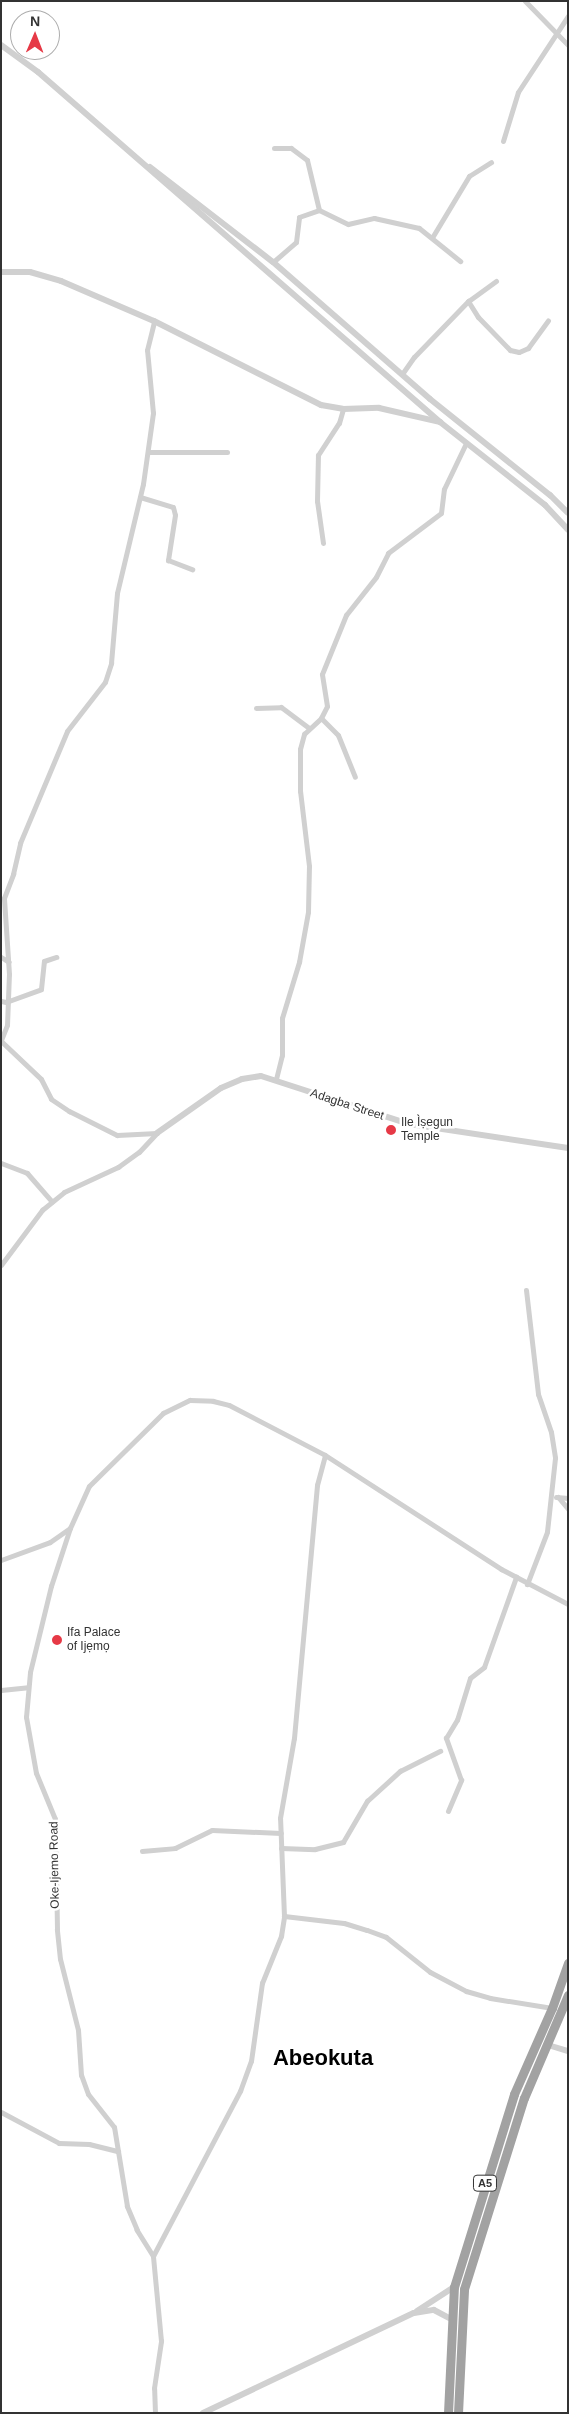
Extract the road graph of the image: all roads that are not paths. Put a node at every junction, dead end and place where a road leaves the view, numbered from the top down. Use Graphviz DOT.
graph roads {
  1 [pos="525,1"];
  2 [pos="568,16"];
  3 [pos="555,33"];
  4 [pos="1,45"];
  5 [pos="568,45"];
  6 [pos="104,131"];
  7 [pos="503,141"];
  8 [pos="274,148"];
  9 [pos="491,162"];
  10 [pos="319,210"];
  11 [pos="433,236"];
  12 [pos="273,262"];
  13 [pos="460,262"];
  14 [pos="1,272"];
  15 [pos="496,281"];
  16 [pos="468,300"];
  17 [pos="548,320"];
  18 [pos="154,321"];
  19 [pos="402,374"];
  20 [pos="343,409"];
  21 [pos="440,422"];
  22 [pos="466,443"];
  23 [pos="495,450"];
  24 [pos="148,452"];
  25 [pos="227,452"];
  26 [pos="489,459"];
  27 [pos="140,497"];
  28 [pos="568,513"];
  29 [pos="568,530"];
  30 [pos="323,542"];
  31 [pos="192,569"];
  32 [pos="256,708"];
  33 [pos="321,718"];
  34 [pos="309,728"];
  35 [pos="355,777"];
  36 [pos="1,957"];
  37 [pos="56,957"];
  38 [pos="9,962"];
  39 [pos="3,1002"];
  40 [pos="1,1040"];
  41 [pos="276,1079"];
  42 [pos="157,1133"];
  43 [pos="568,1148"];
  44 [pos="1,1163"];
  45 [pos="52,1202"];
  46 [pos="1,1265"];
  47 [pos="526,1290"];
  48 [pos="325,1456"];
  49 [pos="552,1496"];
  50 [pos="558,1497"];
  51 [pos="568,1498"];
  52 [pos="568,1509"];
  53 [pos="70,1528"];
  54 [pos="1,1560"];
  55 [pos="516,1577"];
  56 [pos="527,1584"];
  57 [pos="568,1604"];
  58 [pos="28,1687"];
  59 [pos="1,1690"];
  60 [pos="440,1751"];
  61 [pos="448,1811"];
  62 [pos="281,1833"];
  63 [pos="281,1848"];
  64 [pos="142,1851"];
  65 [pos="284,1916"];
  66 [pos="568,1963"];
  67 [pos="568,1995"];
  68 [pos="552,2008"];
  69 [pos="548,2045"];
  70 [pos="568,2051"];
  71 [pos="1,2112"];
  72 [pos="118,2151"];
  73 [pos="153,2256"];
  74 [pos="454,2287"];
  75 [pos="414,2313"];
  76 [pos="451,2319"];
  77 [pos="155,2413"];
  78 [pos="203,2413"];
  79 [pos="448,2413"];
  80 [pos="458,2413"];
  1 -- 3 [label="street"];
  2 -- 3 [label="street"];
  3 -- 5 [label="street"];
  3 -- 7 [label="street"];
  4 -- 6 [label="street"];
  6 -- 12 [label="street"];
  6 -- 21 [label="street"];
  8 -- 10 [label="street"];
  9 -- 11 [label="street"];
  10 -- 11 [label="street"];
  10 -- 12 [label="street"];
  11 -- 13 [label="street"];
  12 -- 19 [label="street"];
  14 -- 18 [label="street"];
  15 -- 16 [label="street"];
  16 -- 17 [label="street"];
  16 -- 19 [label="street"];
  18 -- 20 [label="street"];
  18 -- 24 [label="street"];
  19 -- 23 [label="street"];
  20 -- 21 [label="street"];
  20 -- 30 [label="street"];
  21 -- 22 [label="street"];
  22 -- 26 [label="street"];
  22 -- 33 [label="street"];
  23 -- 26 [label="street"];
  23 -- 28 [label="street"];
  24 -- 25 [label="street"];
  24 -- 27 [label="street"];
  26 -- 29 [label="street"];
  27 -- 31 [label="street"];
  27 -- 38 [label="street"];
  32 -- 34 [label="street"];
  33 -- 34 [label="street"];
  33 -- 35 [label="street"];
  34 -- 41 [label="street"];
  36 -- 38 [label="street"];
  37 -- 39 [label="street"];
  38 -- 39 [label="street"];
  39 -- 40 [label="street"];
  40 -- 42 [label="street"];
  41 -- 42 [label="street, Adagba Street"];
  41 -- 43 [label="street, Adagba Street"];
  42 -- 45 [label="street"];
  44 -- 45 [label="street"];
  45 -- 46 [label="street"];
  47 -- 49 [label="street"];
  48 -- 53 [label="street, Oke-Ijemo Road"];
  48 -- 55 [label="street, Oke-Ijemo Road"];
  48 -- 62 [label="street"];
  49 -- 50 [label="street"];
  49 -- 56 [label="street"];
  50 -- 51 [label="street"];
  50 -- 52 [label="street"];
  53 -- 54 [label="street"];
  53 -- 58 [label="street, Oke-Ijemo Road"];
  55 -- 56 [label="street, Oke-Ijemo Road"];
  55 -- 61 [label="street"];
  56 -- 57 [label="street, Oke-Ijemo Road"];
  58 -- 59 [label="street"];
  58 -- 72 [label="street, Oke-Ijemo Road"];
  60 -- 63 [label="street"];
  62 -- 63 [label="street"];
  62 -- 64 [label="street"];
  63 -- 65 [label="street"];
  65 -- 68 [label="street"];
  65 -- 73 [label="street"];
  66 -- 68 [label="highway, A5"];
  67 -- 69 [label="highway, A5"];
  68 -- 74 [label="highway, A5"];
  69 -- 70 [label="street"];
  69 -- 80 [label="highway, A5"];
  71 -- 72 [label="street"];
  72 -- 73 [label="street, Oke-Ijemo Road"];
  73 -- 77 [label="street"];
  74 -- 75 [label="street"];
  74 -- 76 [label="highway, A5"];
  75 -- 76 [label="street"];
  75 -- 78 [label="street"];
  76 -- 79 [label="highway, A5"];
}
